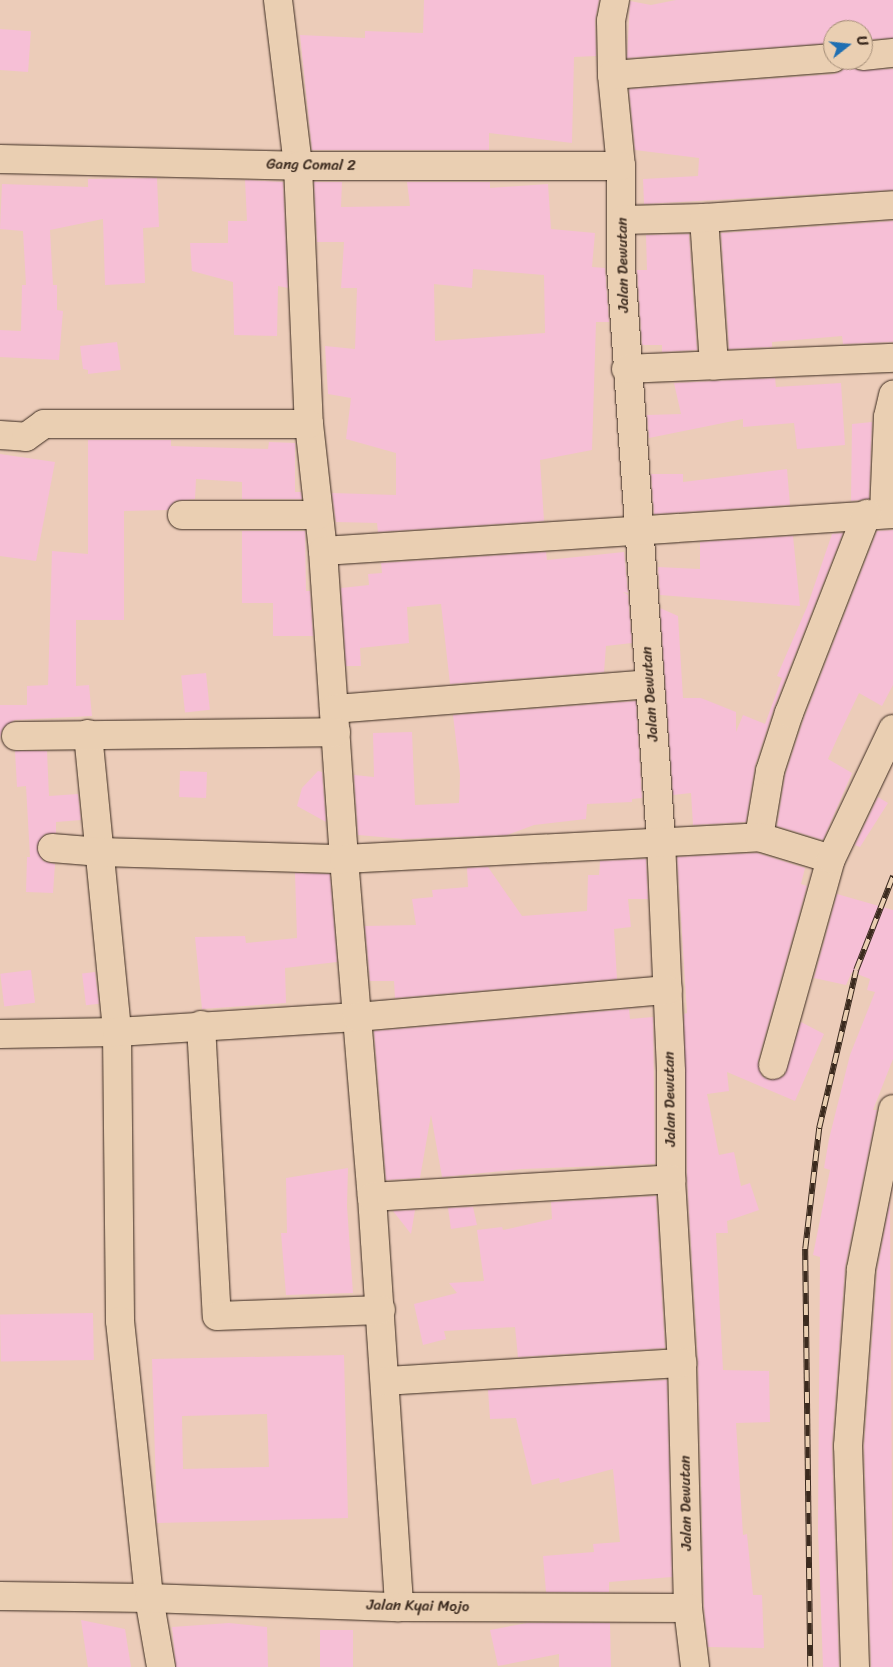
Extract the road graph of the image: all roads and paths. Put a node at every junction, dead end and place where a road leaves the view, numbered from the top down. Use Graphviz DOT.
graph roads {
  1 [pos="278,0"];
  2 [pos="615,0"];
  3 [pos="893,53"];
  4 [pos="873,55"];
  5 [pos="823,59"];
  6 [pos="612,75"];
  7 [pos="0,159"];
  8 [pos="298,166"];
  9 [pos="621,166"];
  10 [pos="893,205"];
  11 [pos="704,218"];
  12 [pos="622,220"];
  13 [pos="893,358"];
  14 [pos="714,366"];
  15 [pos="626,370"];
  16 [pos="893,395"];
  17 [pos="310,424"];
  18 [pos="0,435"];
  19 [pos="881,513"];
  20 [pos="318,514"];
  21 [pos="182,515"];
  22 [pos="637,531"];
  23 [pos="323,551"];
  24 [pos="650,684"];
  25 [pos="335,721"];
  26 [pos="893,729"];
  27 [pos="88,734"];
  28 [pos="16,736"];
  29 [pos="759,837"];
  30 [pos="661,841"];
  31 [pos="52,848"];
  32 [pos="101,852"];
  33 [pos="344,858"];
  34 [pos="831,859"];
  35 [pos="668,990"];
  36 [pos="357,1017"];
  37 [pos="201,1025"];
  38 [pos="117,1032"];
  39 [pos="0,1034"];
  40 [pos="773,1065"];
  41 [pos="892,1120"];
  42 [pos="671,1180"];
  43 [pos="372,1196"];
  44 [pos="380,1310"];
  45 [pos="682,1363"];
  46 [pos="385,1381"];
  47 [pos="0,1596"];
  48 [pos="149,1598"];
  49 [pos="399,1607"];
  50 [pos="688,1608"];
  51 [pos="161,1667"];
  52 [pos="695,1667"];
  53 [pos="855,1667"];
  1 -- 8 [label="street"];
  2 -- 6 [label="street, Jalan Dewutan"];
  3 -- 4 [label="street"];
  5 -- 6 [label="street"];
  6 -- 9 [label="street, Jalan Dewutan"];
  7 -- 8 [label="street, Gang Comal 2"];
  8 -- 9 [label="street, Gang Comal 2"];
  8 -- 17 [label="street"];
  9 -- 12 [label="street, Jalan Dewutan"];
  10 -- 11 [label="street"];
  11 -- 12 [label="street"];
  11 -- 14 [label="street"];
  12 -- 15 [label="street, Jalan Dewutan"];
  13 -- 14 [label="street"];
  14 -- 15 [label="street"];
  15 -- 22 [label="street, Jalan Dewutan"];
  16 -- 19 [label="street"];
  17 -- 18 [label="street"];
  17 -- 20 [label="street"];
  19 -- 22 [label="street"];
  19 -- 29 [label="street"];
  20 -- 21 [label="street"];
  20 -- 23 [label="street"];
  22 -- 23 [label="street"];
  22 -- 24 [label="street, Jalan Dewutan"];
  23 -- 25 [label="street"];
  24 -- 25 [label="street"];
  24 -- 30 [label="street, Jalan Dewutan"];
  25 -- 27 [label="street"];
  25 -- 33 [label="street"];
  26 -- 34 [label="street"];
  27 -- 28 [label="street"];
  27 -- 32 [label="street"];
  29 -- 30 [label="street"];
  29 -- 34 [label="street"];
  30 -- 33 [label="street"];
  30 -- 35 [label="street, Jalan Dewutan"];
  31 -- 32 [label="street"];
  32 -- 33 [label="street"];
  32 -- 38 [label="street"];
  33 -- 36 [label="street"];
  34 -- 40 [label="street"];
  35 -- 36 [label="street"];
  35 -- 42 [label="street, Jalan Dewutan"];
  36 -- 37 [label="street"];
  36 -- 43 [label="street"];
  37 -- 38 [label="street"];
  37 -- 44 [label="street"];
  38 -- 39 [label="street"];
  38 -- 48 [label="street"];
  41 -- 53 [label="street"];
  42 -- 43 [label="street"];
  42 -- 45 [label="street, Jalan Dewutan"];
  43 -- 44 [label="street"];
  44 -- 46 [label="street"];
  45 -- 46 [label="street"];
  45 -- 50 [label="street, Jalan Dewutan"];
  46 -- 49 [label="street"];
  47 -- 48 [label="street, Jalan Kyai Mojo"];
  48 -- 49 [label="street, Jalan Kyai Mojo"];
  48 -- 51 [label="street"];
  49 -- 50 [label="street, Jalan Kyai Mojo"];
  50 -- 52 [label="street, Jalan Dewutan"];
}
